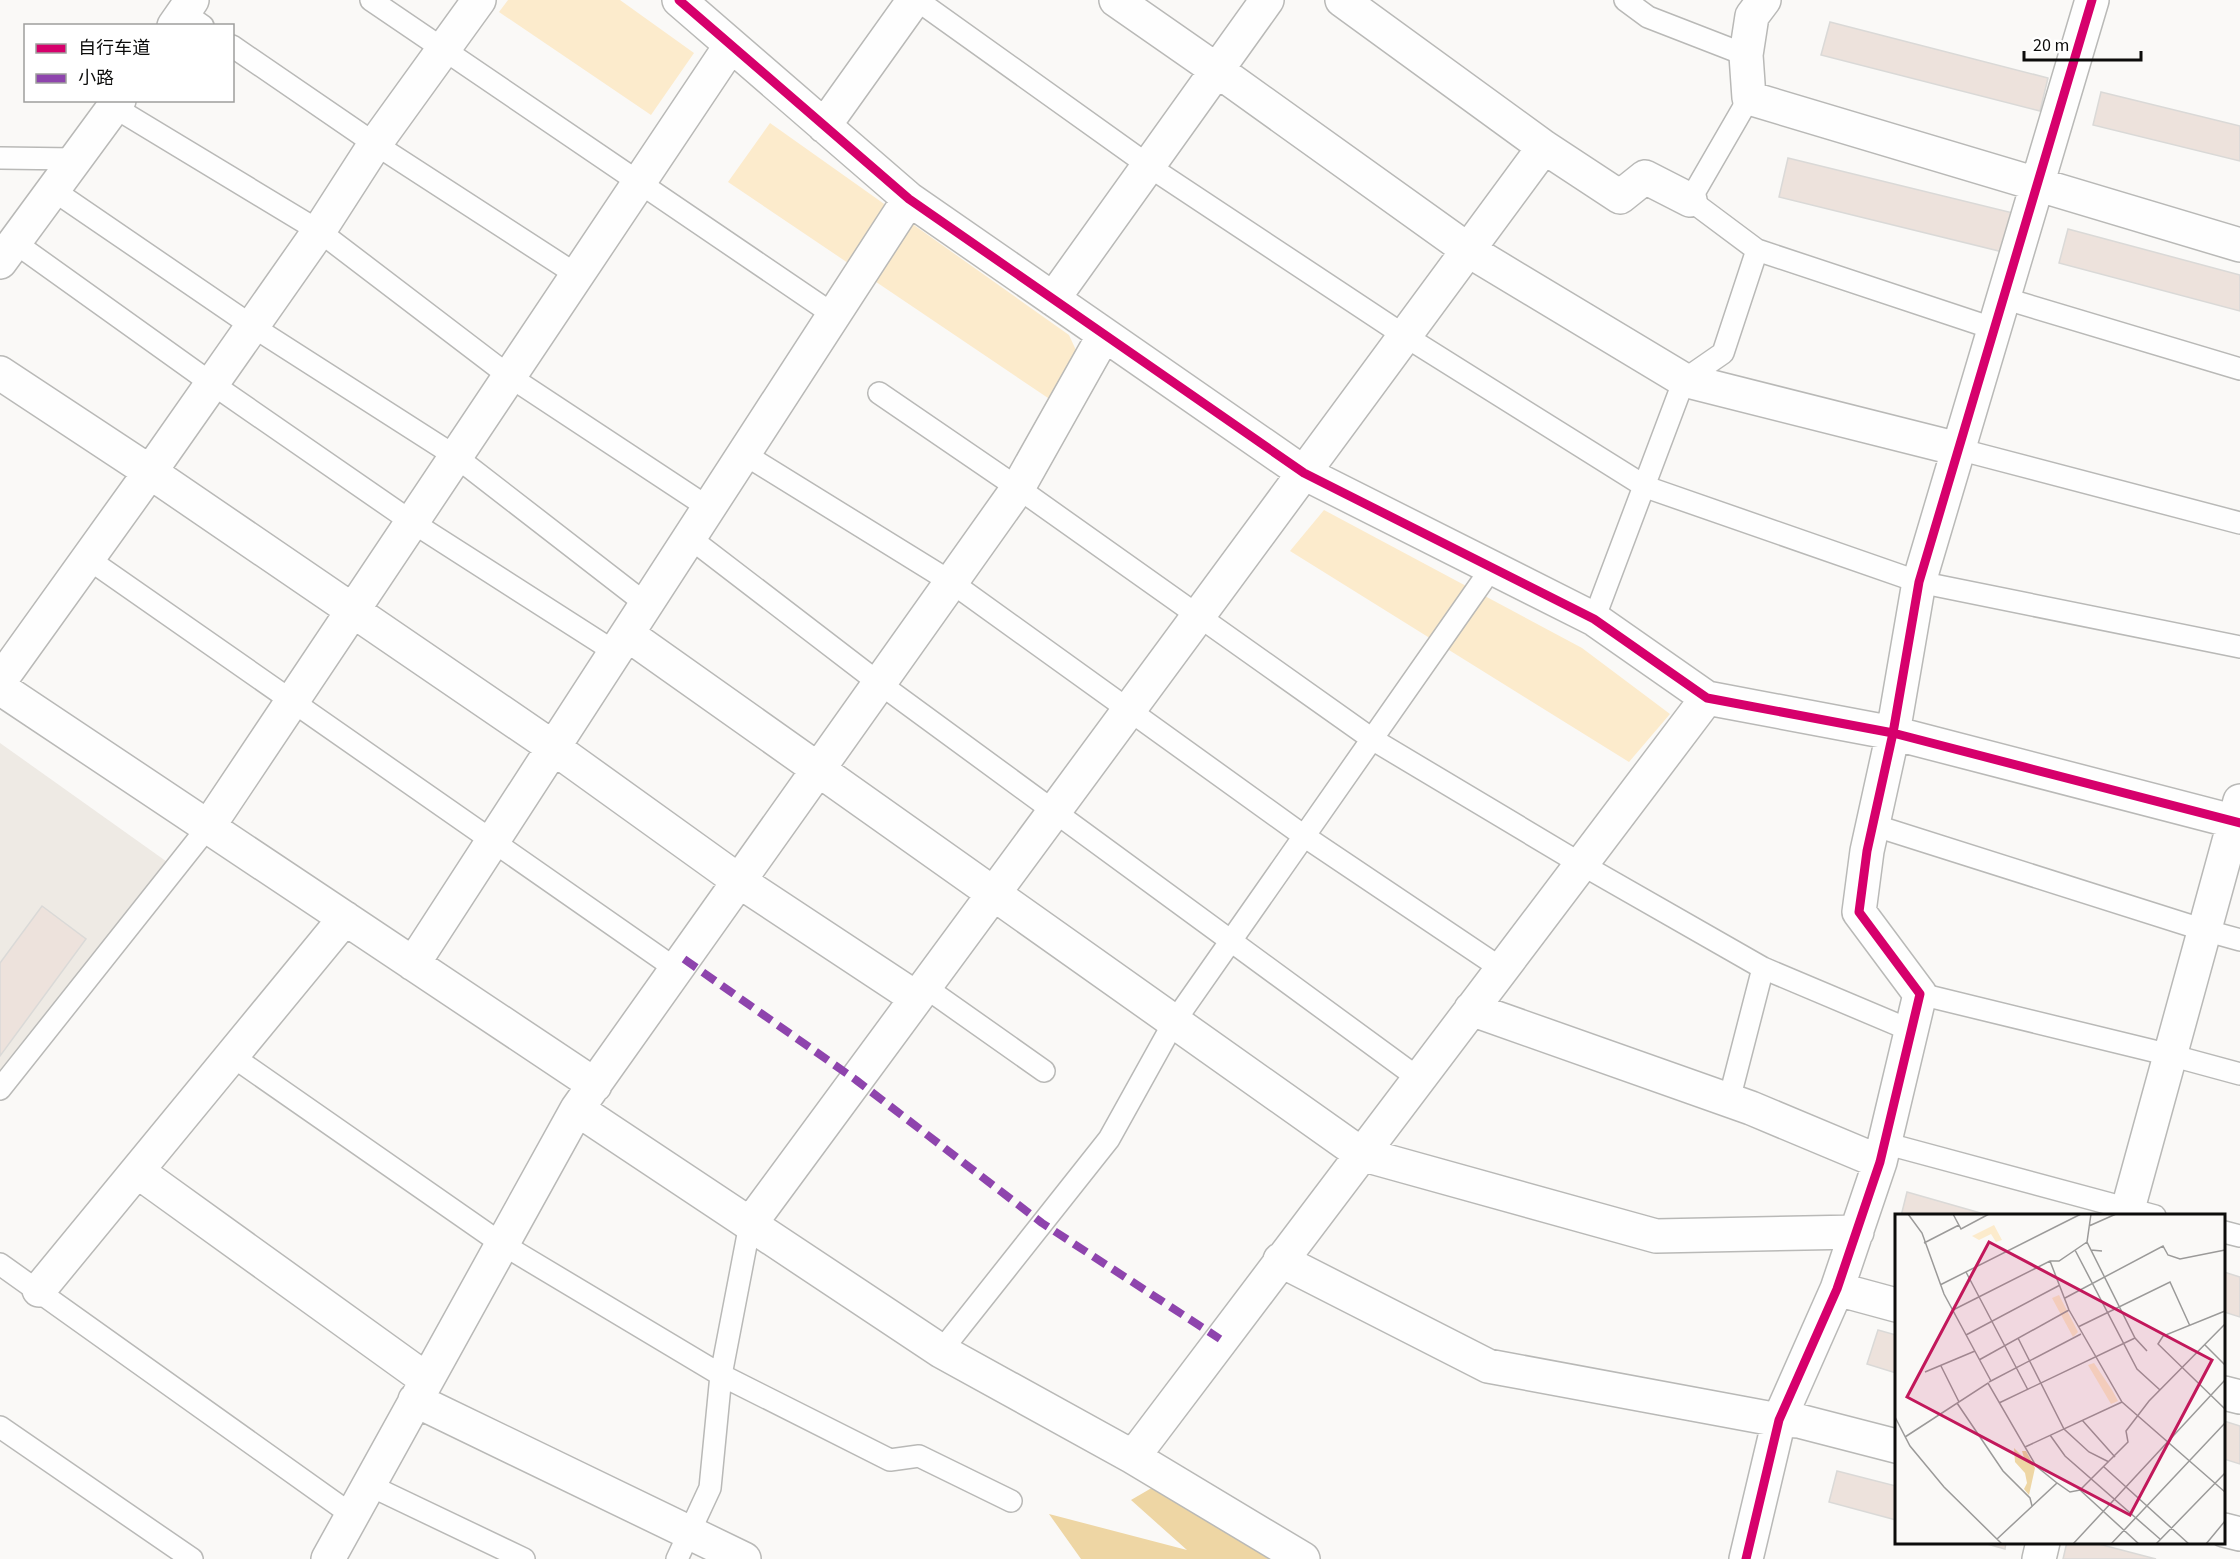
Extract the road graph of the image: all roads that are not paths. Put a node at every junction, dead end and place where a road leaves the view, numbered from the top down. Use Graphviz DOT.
graph roads {
  1 [pos="370,0"];
  2 [pos="478,0"];
  3 [pos="679,0"];
  4 [pos="915,0"];
  5 [pos="1116,0"];
  6 [pos="1267,0"];
  7 [pos="1342,0"];
  8 [pos="1625,0"];
  9 [pos="1764,0"];
  10 [pos="2092,0"];
  11 [pos="731,45"];
  12 [pos="234,47"];
  13 [pos="442,49"];
  14 [pos="1746,55"];
  15 [pos="1217,70"];
  16 [pos="1749,98"];
  17 [pos="117,104"];
  18 [pos="824,126"];
  19 [pos="375,144"];
  20 [pos="1544,147"];
  21 [pos="0,158"];
  22 [pos="76,159"];
  23 [pos="1149,165"];
  24 [pos="639,182"];
  25 [pos="2037,184"];
  26 [pos="53,190"];
  27 [pos="909,199"];
  28 [pos="1690,200"];
  29 [pos="319,231"];
  30 [pos="2240,245"];
  31 [pos="1468,250"];
  32 [pos="1757,250"];
  33 [pos="7,252"];
  34 [pos="577,275"];
  35 [pos="1053,299"];
  36 [pos="1999,313"];
  37 [pos="834,315"];
  38 [pos="252,326"];
  39 [pos="1104,335"];
  40 [pos="1405,336"];
  41 [pos="2240,369"];
  42 [pos="0,373"];
  43 [pos="509,376"];
  44 [pos="1684,380"];
  45 [pos="211,383"];
  46 [pos="879,393"];
  47 [pos="1958,449"];
  48 [pos="744,454"];
  49 [pos="455,456"];
  50 [pos="150,472"];
  51 [pos="1304,473"];
  52 [pos="1646,486"];
  53 [pos="1018,488"];
  54 [pos="709,508"];
  55 [pos="412,522"];
  56 [pos="2240,523"];
  57 [pos="690,538"];
  58 [pos="87,558"];
  59 [pos="1491,569"];
  60 [pos="951,582"];
  61 [pos="1919,582"];
  62 [pos="646,604"];
  63 [pos="353,611"];
  64 [pos="1198,616"];
  65 [pos="1594,620"];
  66 [pos="621,643"];
  67 [pos="2240,647"];
  68 [pos="0,681"];
  69 [pos="879,683"];
  70 [pos="0,688"];
  71 [pos="1707,698"];
  72 [pos="292,701"];
  73 [pos="1129,710"];
  74 [pos="1893,733"];
  75 [pos="1372,739"];
  76 [pos="554,748"];
  77 [pos="817,770"];
  78 [pos="1054,811"];
  79 [pos="2238,815"];
  80 [pos="1873,825"];
  81 [pos="208,827"];
  82 [pos="1304,836"];
  83 [pos="493,841"];
  84 [pos="1581,864"];
  85 [pos="739,881"];
  86 [pos="993,894"];
  87 [pos="345,918"];
  88 [pos="2204,930"];
  89 [pos="2240,940"];
  90 [pos="1231,941"];
  91 [pos="413,964"];
  92 [pos="1763,968"];
  93 [pos="676,969"];
  94 [pos="1502,969"];
  95 [pos="920,993"];
  96 [pos="1920,994"];
  97 [pos="1471,1009"];
  98 [pos="1174,1022"];
  99 [pos="1910,1030"];
  100 [pos="2170,1055"];
  101 [pos="232,1056"];
  102 [pos="1044,1071"];
  103 [pos="2240,1074"];
  104 [pos="1418,1078"];
  105 [pos="0,1089"];
  106 [pos="586,1097"];
  107 [pos="1730,1100"];
  108 [pos="1882,1152"];
  109 [pos="1361,1154"];
  110 [pos="137,1172"];
  111 [pos="2136,1213"];
  112 [pos="750,1224"];
  113 [pos="1857,1232"];
  114 [pos="2225,1232"];
  115 [pos="2240,1236"];
  116 [pos="502,1244"];
  117 [pos="1280,1260"];
  118 [pos="0,1264"];
  119 [pos="1837,1288"];
  120 [pos="39,1290"];
  121 [pos="1895,1305"];
  122 [pos="941,1351"];
  123 [pos="721,1374"];
  124 [pos="421,1390"];
  125 [pos="2225,1393"];
  126 [pos="2240,1397"];
  127 [pos="1779,1420"];
  128 [pos="0,1427"];
  129 [pos="1895,1446"];
  130 [pos="1132,1456"];
  131 [pos="369,1485"];
  132 [pos="1011,1501"];
  133 [pos="352,1515"];
  134 [pos="2225,1530"];
  135 [pos="2240,1534"];
  136 [pos="2043,1544"];
  137 [pos="683,1546"];
  138 [pos="192,1559"];
  139 [pos="328,1559"];
  140 [pos="524,1559"];
  141 [pos="744,1559"];
  142 [pos="1303,1559"];
  143 [pos="1746,1559"];
  144 [pos="2039,1559"];
  1 -- 13 [label="lane"];
  2 -- 13 [label="street"];
  3 -- 11 [label="street"];
  4 -- 18 [label="street"];
  4 -- 23 [label="lane"];
  5 -- 15 [label="street"];
  6 -- 15 [label="street"];
  7 -- 20 [label="street"];
  8 -- 14 [label="lane"];
  9 -- 14 [label="street"];
  10 -- 25 [label="street"];
  11 -- 18 [label="street"];
  11 -- 24 [label="street"];
  12 -- 19 [label="lane"];
  13 -- 19 [label="street"];
  13 -- 24 [label="lane"];
  14 -- 16 [label="street"];
  15 -- 23 [label="street"];
  15 -- 31 [label="street"];
  16 -- 25 [label="street"];
  16 -- 28 [label="lane"];
  17 -- 22 [label="street"];
  17 -- 29 [label="lane"];
  18 -- 27 [label="street"];
  19 -- 29 [label="street"];
  19 -- 34 [label="lane"];
  20 -- 28 [label="street"];
  20 -- 31 [label="street"];
  21 -- 22 [label="lane"];
  22 -- 26 [label="street"];
  23 -- 35 [label="street"];
  23 -- 40 [label="lane"];
  24 -- 34 [label="street"];
  24 -- 37 [label="lane"];
  25 -- 30 [label="street"];
  25 -- 36 [label="street"];
  26 -- 33 [label="street"];
  26 -- 38 [label="lane"];
  27 -- 35 [label="street"];
  27 -- 37 [label="street"];
  28 -- 32 [label="lane"];
  29 -- 38 [label="street"];
  29 -- 43 [label="lane"];
  31 -- 40 [label="street"];
  31 -- 44 [label="street"];
  32 -- 36 [label="lane"];
  32 -- 44 [label="lane"];
  33 -- 45 [label="lane"];
  34 -- 43 [label="street"];
  35 -- 39 [label="street"];
  36 -- 41 [label="lane"];
  36 -- 47 [label="street"];
  37 -- 48 [label="street"];
  38 -- 45 [label="street"];
  38 -- 49 [label="lane"];
  39 -- 51 [label="street"];
  39 -- 53 [label="street"];
  40 -- 51 [label="street"];
  40 -- 52 [label="lane"];
  42 -- 50 [label="street"];
  43 -- 49 [label="street"];
  43 -- 54 [label="lane"];
  44 -- 47 [label="street"];
  44 -- 52 [label="lane"];
  45 -- 50 [label="street"];
  45 -- 55 [label="lane"];
  46 -- 53 [label="lane"];
  47 -- 56 [label="lane"];
  47 -- 61 [label="street"];
  48 -- 54 [label="street"];
  48 -- 60 [label="lane"];
  49 -- 55 [label="street"];
  49 -- 62 [label="lane"];
  50 -- 58 [label="street"];
  50 -- 63 [label="street"];
  51 -- 59 [label="street"];
  51 -- 64 [label="street"];
  52 -- 61 [label="lane"];
  52 -- 65 [label="lane"];
  53 -- 60 [label="street"];
  53 -- 64 [label="lane"];
  54 -- 57 [label="street"];
  55 -- 63 [label="street"];
  55 -- 66 [label="lane"];
  57 -- 62 [label="street"];
  57 -- 69 [label="lane"];
  58 -- 68 [label="street"];
  58 -- 72 [label="lane"];
  59 -- 65 [label="street"];
  59 -- 75 [label="lane"];
  60 -- 69 [label="street"];
  60 -- 73 [label="lane"];
  61 -- 67 [label="lane"];
  61 -- 74 [label="street"];
  62 -- 66 [label="street"];
  63 -- 72 [label="street"];
  63 -- 76 [label="street"];
  64 -- 73 [label="street"];
  64 -- 75 [label="lane"];
  65 -- 71 [label="street"];
  66 -- 76 [label="street"];
  66 -- 77 [label="street"];
  69 -- 77 [label="street"];
  69 -- 78 [label="lane"];
  70 -- 81 [label="street"];
  71 -- 74 [label="street"];
  71 -- 84 [label="street"];
  72 -- 81 [label="street"];
  72 -- 83 [label="lane"];
  73 -- 78 [label="street"];
  73 -- 82 [label="lane"];
  74 -- 79 [label="street"];
  74 -- 80 [label="street"];
  75 -- 82 [label="lane"];
  75 -- 84 [label="lane"];
  76 -- 83 [label="street"];
  76 -- 85 [label="street"];
  77 -- 85 [label="street"];
  77 -- 86 [label="street"];
  78 -- 86 [label="street"];
  78 -- 90 [label="lane"];
  79 -- 88 [label="street"];
  80 -- 88 [label="lane"];
  80 -- 96 [label="street"];
  81 -- 87 [label="street"];
  81 -- 105 [label="lane"];
  82 -- 90 [label="lane"];
  82 -- 94 [label="lane"];
  83 -- 91 [label="street"];
  83 -- 93 [label="lane"];
  84 -- 92 [label="lane"];
  84 -- 94 [label="street"];
  85 -- 93 [label="street"];
  85 -- 95 [label="street"];
  86 -- 95 [label="street"];
  86 -- 98 [label="street"];
  87 -- 91 [label="street"];
  87 -- 101 [label="street"];
  88 -- 89 [label="lane"];
  88 -- 100 [label="street"];
  90 -- 98 [label="lane"];
  90 -- 104 [label="lane"];
  91 -- 106 [label="street"];
  92 -- 99 [label="lane"];
  92 -- 107 [label="lane"];
  93 -- 106 [label="street"];
  94 -- 97 [label="street"];
  95 -- 102 [label="lane"];
  95 -- 112 [label="street"];
  96 -- 99 [label="street"];
  96 -- 100 [label="lane"];
  97 -- 104 [label="street"];
  97 -- 107 [label="street"];
  98 -- 109 [label="street"];
  98 -- 122 [label="lane"];
  99 -- 108 [label="street"];
  100 -- 103 [label="lane"];
  100 -- 111 [label="street"];
  101 -- 110 [label="street"];
  101 -- 116 [label="lane"];
  104 -- 109 [label="street"];
  106 -- 112 [label="street"];
  106 -- 116 [label="street"];
  107 -- 108 [label="street"];
  108 -- 111 [label="lane"];
  108 -- 113 [label="street"];
  109 -- 113 [label="street"];
  109 -- 117 [label="street"];
  110 -- 120 [label="street"];
  110 -- 124 [label="street"];
  112 -- 122 [label="street"];
  112 -- 123 [label="lane"];
  113 -- 119 [label="street"];
  114 -- 115 [label="lane"];
  116 -- 123 [label="lane"];
  116 -- 124 [label="street"];
  117 -- 127 [label="street"];
  117 -- 130 [label="street"];
  118 -- 120 [label="lane"];
  119 -- 121 [label="street"];
  119 -- 127 [label="street"];
  120 -- 133 [label="lane"];
  122 -- 130 [label="street"];
  123 -- 132 [label="lane"];
  123 -- 137 [label="lane"];
  124 -- 131 [label="street"];
  124 -- 137 [label="street"];
  125 -- 126 [label="street"];
  127 -- 129 [label="street"];
  127 -- 143 [label="street"];
  128 -- 138 [label="lane"];
  130 -- 142 [label="street"];
  131 -- 133 [label="street"];
  131 -- 140 [label="lane"];
  133 -- 139 [label="street"];
  134 -- 135 [label="street"];
  136 -- 144 [label="street"];
  137 -- 141 [label="street"];
}
